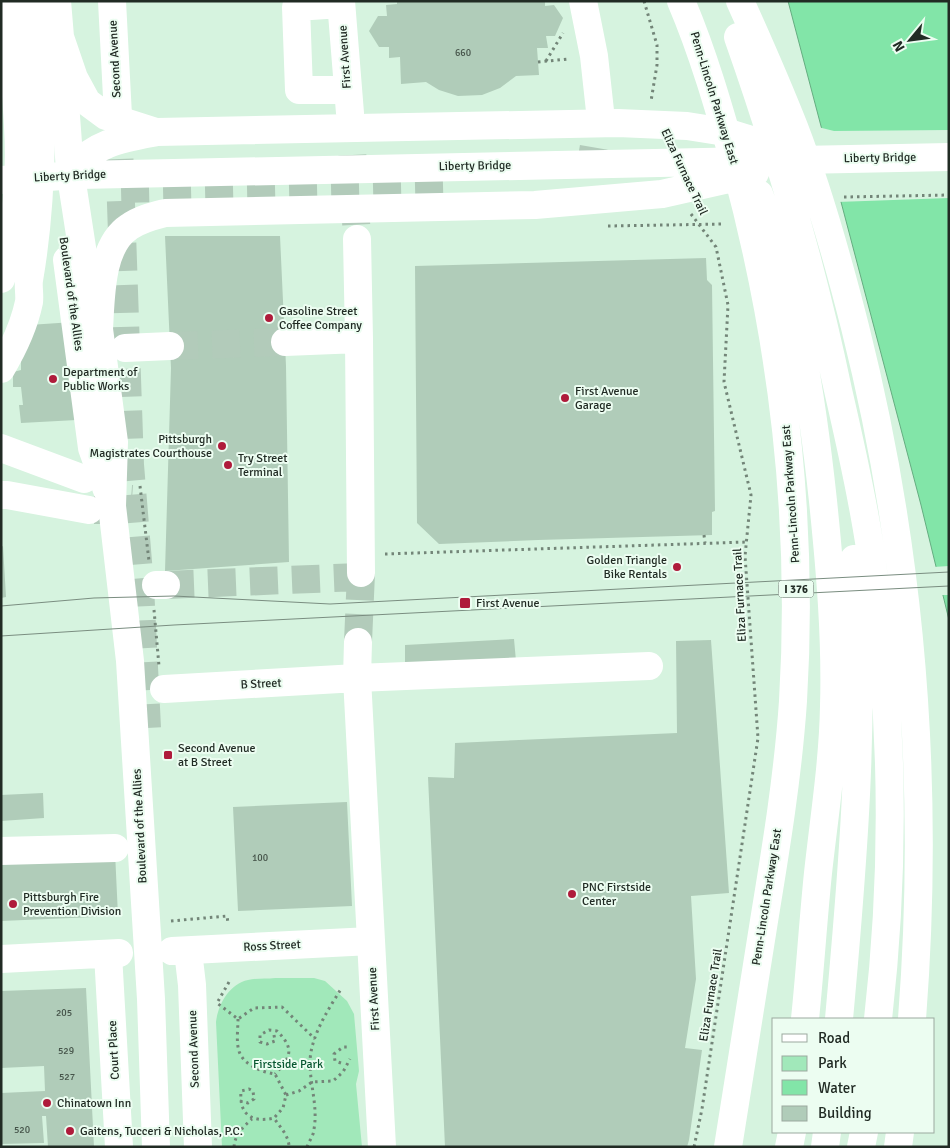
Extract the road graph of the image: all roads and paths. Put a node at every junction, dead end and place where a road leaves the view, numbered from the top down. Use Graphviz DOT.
graph roads {
  1 [pos="9,1"];
  2 [pos="36,1"];
  3 [pos="57,1"];
  4 [pos="112,1"];
  5 [pos="583,1"];
  6 [pos="644,1"];
  7 [pos="681,1"];
  8 [pos="725,1"];
  9 [pos="740,1"];
  10 [pos="341,3"];
  11 [pos="60,37"];
  12 [pos="696,37"];
  13 [pos="594,56"];
  14 [pos="538,62"];
  15 [pos="651,104"];
  16 [pos="600,111"];
  17 [pos="118,116"];
  18 [pos="157,132"];
  19 [pos="15,135"];
  20 [pos="949,157"];
  21 [pos="813,159"];
  22 [pos="74,172"];
  23 [pos="1,180"];
  24 [pos="949,195"];
  25 [pos="835,198"];
  26 [pos="688,206"];
  27 [pos="731,224"];
  28 [pos="602,226"];
  29 [pos="357,239"];
  30 [pos="1,279"];
  31 [pos="99,329"];
  32 [pos="359,339"];
  33 [pos="285,342"];
  34 [pos="170,346"];
  35 [pos="125,348"];
  36 [pos="832,359"];
  37 [pos="1,370"];
  38 [pos="1,448"];
  39 [pos="84,479"];
  40 [pos="139,484"];
  41 [pos="1,495"];
  42 [pos="100,508"];
  43 [pos="704,535"];
  44 [pos="747,542"];
  45 [pos="705,543"];
  46 [pos="382,555"];
  47 [pos="360,573"];
  48 [pos="358,642"];
  49 [pos="649,666"];
  50 [pos="357,678"];
  51 [pos="161,682"];
  52 [pos="115,848"];
  53 [pos="1,850"];
  54 [pos="228,916"];
  55 [pos="174,921"];
  56 [pos="371,941"];
  57 [pos="180,951"];
  58 [pos="1,959"];
  59 [pos="229,982"];
  60 [pos="341,989"];
  61 [pos="839,1017"];
  62 [pos="805,1018"];
  63 [pos="878,1018"];
  64 [pos="912,1018"];
  65 [pos="238,1019"];
  66 [pos="274,1035"];
  67 [pos="315,1039"];
  68 [pos="341,1063"];
  69 [pos="275,1074"];
  70 [pos="312,1082"];
  71 [pos="286,1095"];
  72 [pos="240,1101"];
  73 [pos="274,1118"];
  74 [pos="252,1119"];
  75 [pos="792,1133"];
  76 [pos="827,1133"];
  77 [pos="864,1133"];
  78 [pos="900,1133"];
  79 [pos="119,1147"];
  80 [pos="156,1147"];
  81 [pos="198,1147"];
  82 [pos="234,1147"];
  83 [pos="289,1147"];
  84 [pos="307,1147"];
  85 [pos="382,1147"];
  86 [pos="694,1147"];
  87 [pos="728,1147"];
  88 [pos="788,1147"];
  89 [pos="825,1147"];
  90 [pos="861,1147"];
  91 [pos="898,1147"];
  1 -- 19 [label="main road"];
  2 -- 19 [label="main road"];
  3 -- 11 [label="main road, Boulevard of the Allies"];
  4 -- 17 [label="main road, Second Avenue"];
  5 -- 13 [label="main road"];
  6 -- 15 [label="path"];
  7 -- 12 [label="main road, Penn-Lincoln Parkway East / I 376"];
  8 -- 36 [label="main road"];
  9 -- 64 [label="main road"];
  10 -- 10 [label="main road, First Avenue"];
  11 -- 18 [label="main road"];
  11 -- 22 [label="main road, Boulevard of the Allies"];
  12 -- 62 [label="main road"];
  12 -- 87 [label="main road, Penn-Lincoln Parkway East / I 376"];
  13 -- 14 [label="path"];
  13 -- 16 [label="main road"];
  18 -- 21 [label="main road"];
  18 -- 22 [label="main road"];
  19 -- 30 [label="main road"];
  19 -- 37 [label="main road"];
  20 -- 21 [label="main road, Liberty Bridge"];
  21 -- 22 [label="main road, Liberty Bridge"];
  21 -- 31 [label="main road"];
  22 -- 23 [label="main road, Liberty Bridge"];
  22 -- 31 [label="main road, Boulevard of the Allies"];
  22 -- 42 [label="main road, Boulevard of the Allies"];
  24 -- 25 [label="path"];
  26 -- 44 [label="path, Eliza Furnace Trail"];
  27 -- 28 [label="path"];
  29 -- 32 [label="main road"];
  31 -- 42 [label="main road, Boulevard of the Allies"];
  32 -- 33 [label="main road"];
  32 -- 47 [label="main road"];
  34 -- 35 [label="main road"];
  36 -- 61 [label="main road"];
  36 -- 63 [label="main road"];
  38 -- 39 [label="main road"];
  40 -- 51 [label="path"];
  41 -- 42 [label="main road"];
  42 -- 80 [label="main road, Boulevard of the Allies"];
  43 -- 45 [label="path"];
  44 -- 45 [label="path"];
  44 -- 86 [label="path, Eliza Furnace Trail"];
  45 -- 46 [label="path"];
  48 -- 50 [label="main road, First Avenue"];
  49 -- 50 [label="main road, B Street"];
  50 -- 51 [label="main road, B Street"];
  50 -- 56 [label="main road, First Avenue"];
  52 -- 53 [label="main road"];
  54 -- 55 [label="path"];
  56 -- 57 [label="main road, Ross Street"];
  56 -- 85 [label="main road, First Avenue"];
  57 -- 81 [label="main road, Second Avenue"];
  58 -- 79 [label="main road, Court Place"];
  59 -- 65 [label="path"];
  60 -- 67 [label="path"];
  65 -- 67 [label="path"];
  65 -- 69 [label="path"];
  66 -- 69 [label="path"];
  67 -- 70 [label="path"];
  68 -- 70 [label="path"];
  69 -- 71 [label="path"];
  70 -- 71 [label="path"];
  70 -- 84 [label="path"];
  71 -- 73 [label="path"];
  72 -- 72 [label="path"];
  72 -- 74 [label="path"];
  73 -- 74 [label="path"];
  73 -- 83 [label="path"];
  74 -- 82 [label="path"];
  75 -- 88 [label="main road"];
  76 -- 89 [label="main road"];
  77 -- 90 [label="main road"];
  78 -- 91 [label="main road"];
}
